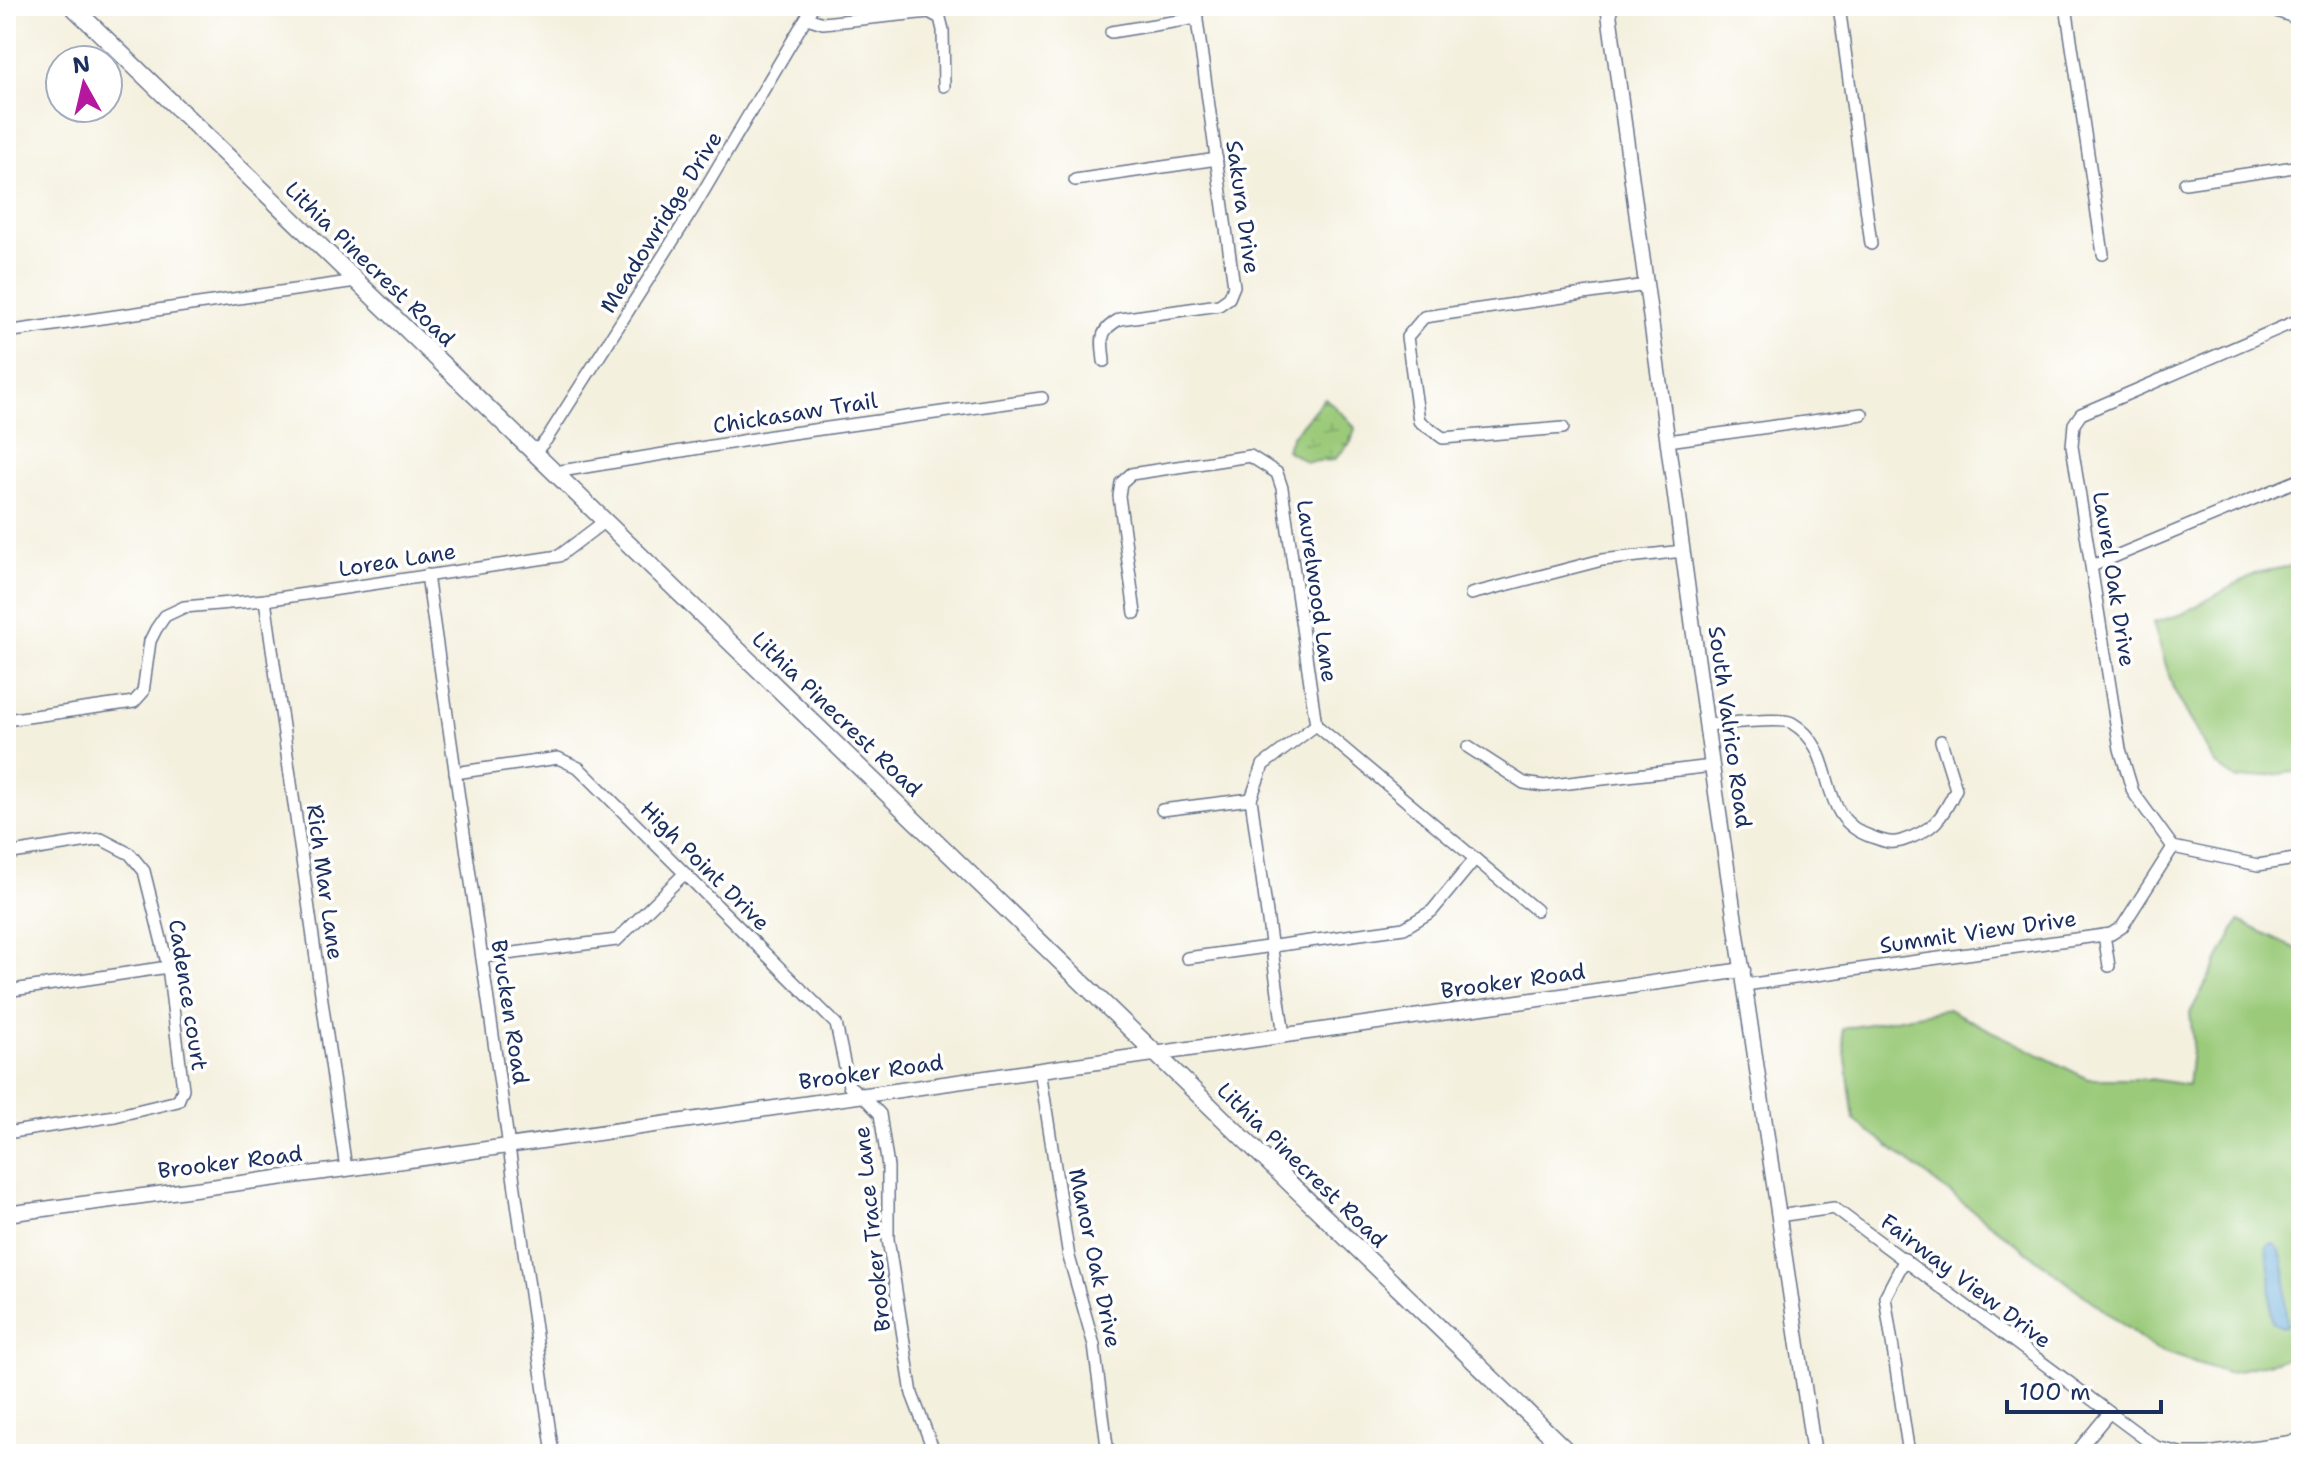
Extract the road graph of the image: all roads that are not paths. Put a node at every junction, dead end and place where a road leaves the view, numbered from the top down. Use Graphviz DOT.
graph roads {
  1 [pos="72,6"];
  2 [pos="813,6"];
  3 [pos="1608,6"];
  4 [pos="1839,6"];
  5 [pos="2066,6"];
  6 [pos="2266,6"];
  7 [pos="1196,12"];
  8 [pos="807,18"];
  9 [pos="2301,18"];
  10 [pos="1111,32"];
  11 [pos="944,86"];
  12 [pos="1217,159"];
  13 [pos="2301,166"];
  14 [pos="1075,180"];
  15 [pos="2185,183"];
  16 [pos="1871,244"];
  17 [pos="2103,254"];
  18 [pos="356,281"];
  19 [pos="1646,285"];
  20 [pos="2301,319"];
  21 [pos="6,332"];
  22 [pos="1104,361"];
  23 [pos="1042,398"];
  24 [pos="1862,414"];
  25 [pos="1563,428"];
  26 [pos="1668,441"];
  27 [pos="534,453"];
  28 [pos="555,472"];
  29 [pos="2301,479"];
  30 [pos="605,521"];
  31 [pos="1683,551"];
  32 [pos="2092,566"];
  33 [pos="427,575"];
  34 [pos="1471,594"];
  35 [pos="265,600"];
  36 [pos="1135,613"];
  37 [pos="6,720"];
  38 [pos="1316,725"];
  39 [pos="1707,725"];
  40 [pos="1941,741"];
  41 [pos="1468,747"];
  42 [pos="1712,766"];
  43 [pos="455,773"];
  44 [pos="1251,799"];
  45 [pos="1162,810"];
  46 [pos="2173,847"];
  47 [pos="6,854"];
  48 [pos="2301,858"];
  49 [pos="1475,859"];
  50 [pos="684,874"];
  51 [pos="1536,910"];
  52 [pos="2104,935"];
  53 [pos="1272,947"];
  54 [pos="482,957"];
  55 [pos="1187,958"];
  56 [pos="2109,966"];
  57 [pos="168,967"];
  58 [pos="1744,978"];
  59 [pos="6,991"];
  60 [pos="1284,1036"];
  61 [pos="1156,1054"];
  62 [pos="1040,1070"];
  63 [pos="863,1096"];
  64 [pos="6,1133"];
  65 [pos="510,1146"];
  66 [pos="346,1169"];
  67 [pos="6,1214"];
  68 [pos="1778,1216"];
  69 [pos="1905,1259"];
  70 [pos="2109,1413"];
  71 [pos="2301,1440"];
  72 [pos="553,1454"];
  73 [pos="935,1454"];
  74 [pos="1108,1454"];
  75 [pos="1570,1454"];
  76 [pos="1814,1454"];
  77 [pos="1909,1454"];
  78 [pos="2075,1454"];
  1 -- 18 [label="main road, Lithia Pinecrest Road"];
  2 -- 8 [label="street, Meadowridge Drive"];
  3 -- 19 [label="street, South Valrico Road"];
  4 -- 16 [label="street"];
  5 -- 17 [label="street"];
  6 -- 9 [label="street"];
  7 -- 10 [label="street"];
  7 -- 12 [label="street, Sakura Drive"];
  8 -- 11 [label="street"];
  8 -- 27 [label="street, Meadowridge Drive"];
  12 -- 14 [label="street"];
  12 -- 22 [label="street, Sakura Drive"];
  13 -- 15 [label="street"];
  18 -- 21 [label="street"];
  18 -- 27 [label="main road, Lithia Pinecrest Road"];
  19 -- 25 [label="street"];
  19 -- 26 [label="street, South Valrico Road"];
  20 -- 32 [label="street, Laurel Oak Drive"];
  23 -- 28 [label="street, Chickasaw Trail"];
  24 -- 26 [label="street"];
  26 -- 31 [label="street, South Valrico Road"];
  27 -- 28 [label="main road, Lithia Pinecrest Road"];
  28 -- 30 [label="main road, Lithia Pinecrest Road"];
  29 -- 32 [label="street"];
  30 -- 33 [label="street, Lorea Lane"];
  30 -- 61 [label="main road, Lithia Pinecrest Road"];
  31 -- 34 [label="street"];
  31 -- 39 [label="street, South Valrico Road"];
  32 -- 46 [label="street, Laurel Oak Drive"];
  33 -- 35 [label="street, Lorea Lane"];
  33 -- 43 [label="street, Brucken Road"];
  35 -- 37 [label="street, Lorea Lane"];
  35 -- 66 [label="street, Rich Mar Lane"];
  36 -- 38 [label="street, Laurelwood Lane"];
  38 -- 44 [label="street"];
  38 -- 49 [label="street"];
  39 -- 40 [label="street"];
  39 -- 42 [label="street, South Valrico Road"];
  41 -- 42 [label="street"];
  42 -- 58 [label="street, South Valrico Road"];
  43 -- 50 [label="street, High Point Drive"];
  43 -- 54 [label="street, Brucken Road"];
  44 -- 45 [label="street"];
  44 -- 53 [label="street"];
  46 -- 48 [label="street"];
  46 -- 52 [label="street, Summit View Drive"];
  47 -- 57 [label="street, Cadence court"];
  49 -- 51 [label="street"];
  49 -- 53 [label="street"];
  50 -- 54 [label="street"];
  50 -- 63 [label="street, High Point Drive"];
  52 -- 56 [label="street"];
  52 -- 58 [label="street, Summit View Drive"];
  53 -- 55 [label="street"];
  53 -- 60 [label="street"];
  54 -- 65 [label="street, Brucken Road"];
  57 -- 59 [label="street"];
  57 -- 64 [label="street, Cadence court"];
  58 -- 60 [label="street, Brooker Road"];
  58 -- 68 [label="street, South Valrico Road"];
  60 -- 61 [label="street, Brooker Road"];
  61 -- 62 [label="street, Brooker Road"];
  61 -- 75 [label="main road, Lithia Pinecrest Road"];
  62 -- 63 [label="street, Brooker Road"];
  62 -- 74 [label="street, Manor Oak Drive"];
  63 -- 65 [label="street, Brooker Road"];
  63 -- 73 [label="street, Brooker Trace Lane"];
  65 -- 66 [label="street, Brooker Road"];
  65 -- 72 [label="street, Brucken Road"];
  66 -- 67 [label="street, Brooker Road"];
  68 -- 69 [label="street, Fairway View Drive"];
  68 -- 76 [label="street, South Valrico Road"];
  69 -- 70 [label="street, Fairway View Drive"];
  69 -- 77 [label="street"];
  70 -- 71 [label="street, Fairway View Drive"];
  70 -- 78 [label="street"];
}
